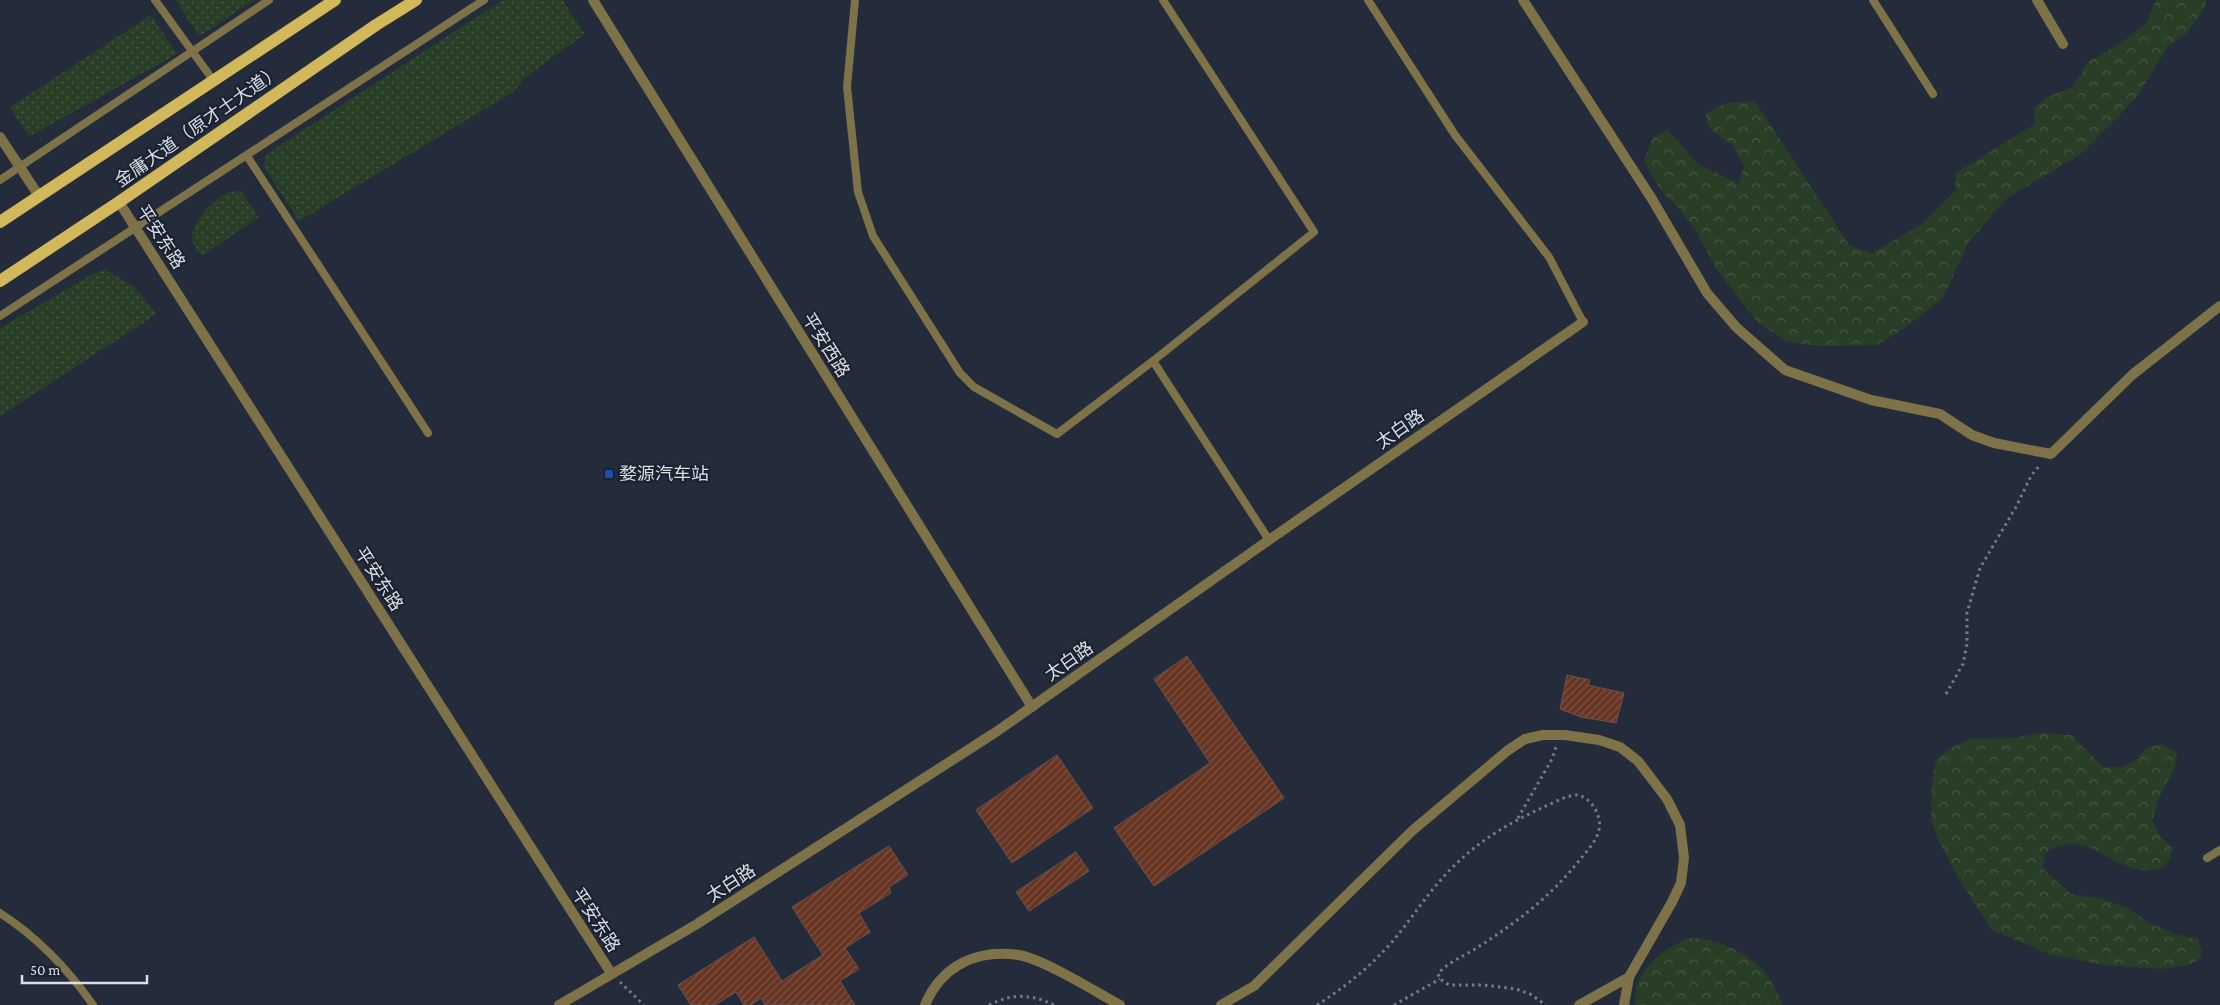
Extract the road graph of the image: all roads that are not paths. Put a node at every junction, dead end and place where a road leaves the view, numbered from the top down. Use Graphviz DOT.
graph roads {
  1 [pos="155,0"];
  2 [pos="269,0"];
  3 [pos="334,0"];
  4 [pos="416,0"];
  5 [pos="484,0"];
  6 [pos="593,0"];
  7 [pos="855,0"];
  8 [pos="1164,0"];
  9 [pos="1368,0"];
  10 [pos="1523,0"];
  11 [pos="1872,0"];
  12 [pos="2037,0"];
  13 [pos="2064,44"];
  14 [pos="191,52"];
  15 [pos="213,80"];
  16 [pos="1933,94"];
  17 [pos="0,137"];
  18 [pos="247,156"];
  19 [pos="20,167"];
  20 [pos="0,180"];
  21 [pos="39,196"];
  22 [pos="119,202"];
  23 [pos="0,222"];
  24 [pos="135,228"];
  25 [pos="0,281"];
  26 [pos="2220,306"];
  27 [pos="0,316"];
  28 [pos="1583,322"];
  29 [pos="1153,361"];
  30 [pos="428,433"];
  31 [pos="1269,540"];
  32 [pos="1032,707"];
  33 [pos="2220,850"];
  34 [pos="2207,858"];
  35 [pos="0,913"];
  36 [pos="611,973"];
  37 [pos="1629,977"];
  38 [pos="93,1005"];
  39 [pos="559,1005"];
  40 [pos="925,1005"];
  41 [pos="1120,1005"];
  42 [pos="1221,1005"];
  43 [pos="1579,1005"];
  44 [pos="1624,1005"];
  1 -- 14 [label="lane"];
  2 -- 14 [label="lane"];
  3 -- 15 [label="main road, 金庸大道（原才士大道）"];
  4 -- 22 [label="main road, 金庸大道（原才士大道）"];
  5 -- 18 [label="lane"];
  6 -- 32 [label="street, 平安西路"];
  7 -- 29 [label="lane"];
  8 -- 29 [label="lane"];
  9 -- 28 [label="lane"];
  10 -- 26 [label="street"];
  11 -- 16 [label="lane"];
  12 -- 13 [label="street"];
  14 -- 15 [label="lane"];
  14 -- 19 [label="lane"];
  15 -- 21 [label="main road, 金庸大道（原才士大道）"];
  17 -- 19 [label="street"];
  18 -- 24 [label="lane"];
  18 -- 30 [label="lane"];
  19 -- 20 [label="lane"];
  19 -- 21 [label="street"];
  21 -- 23 [label="main road, 金庸大道（原才士大道）"];
  22 -- 24 [label="street, 平安东路"];
  22 -- 25 [label="main road, 金庸大道（原才士大道）"];
  24 -- 27 [label="lane"];
  24 -- 36 [label="street, 平安东路"];
  28 -- 31 [label="street, 太白路"];
  29 -- 31 [label="lane"];
  31 -- 32 [label="street, 太白路"];
  32 -- 36 [label="street, 太白路"];
  33 -- 34 [label="lane"];
  35 -- 38 [label="lane"];
  36 -- 39 [label="street, 太白路"];
  37 -- 42 [label="street"];
  37 -- 43 [label="street"];
  37 -- 44 [label="street"];
  40 -- 41 [label="street"];
}
